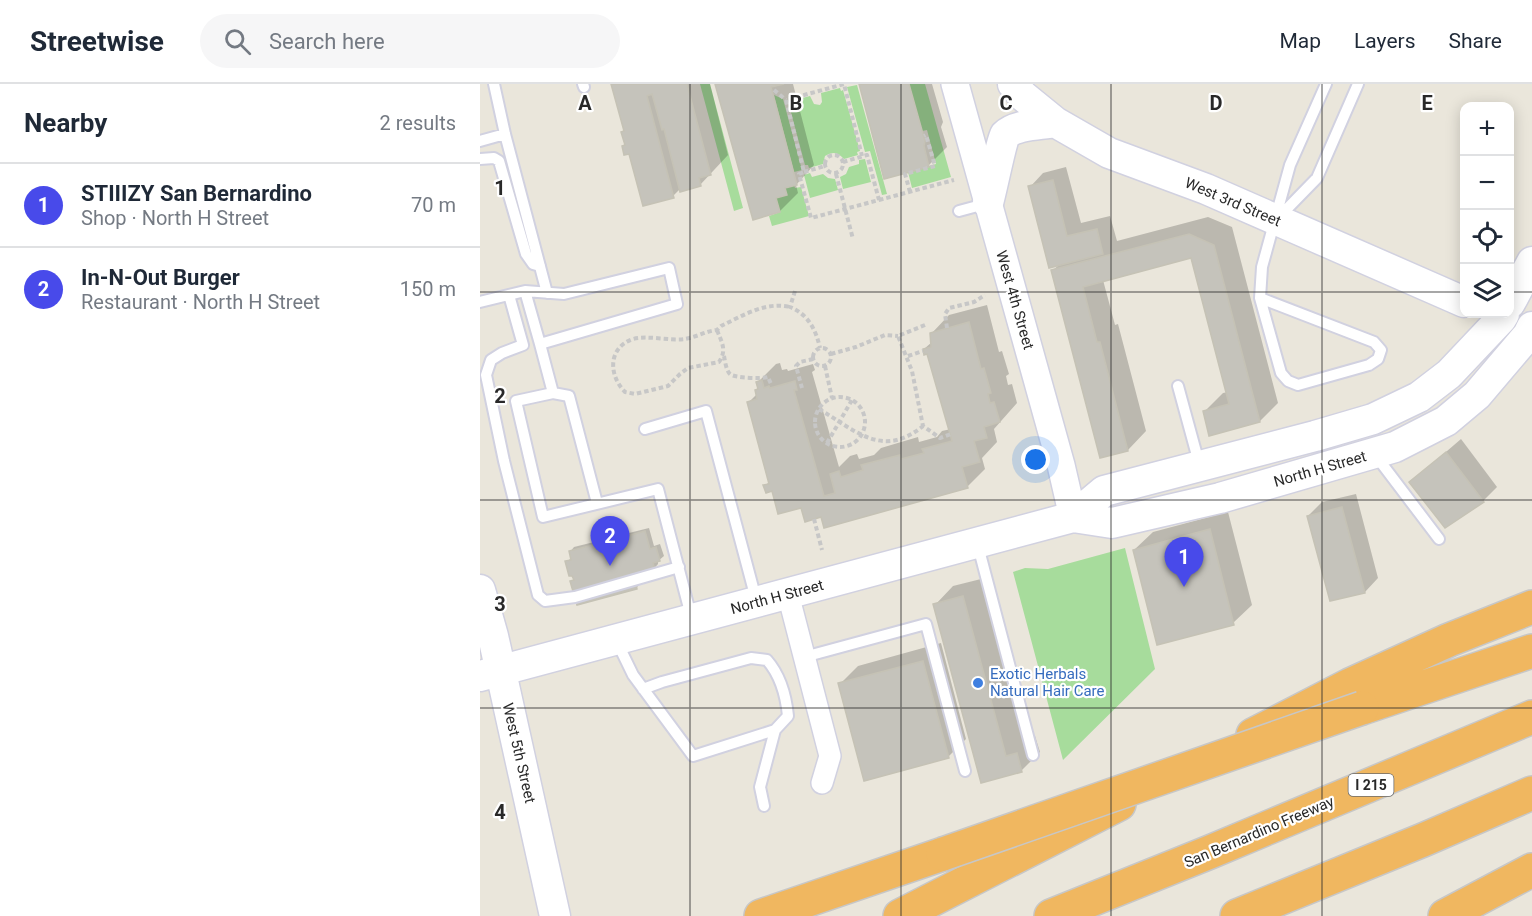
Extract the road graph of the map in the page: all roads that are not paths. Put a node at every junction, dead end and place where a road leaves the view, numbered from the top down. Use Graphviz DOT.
graph roads {
  1 [pos="494,84"];
  2 [pos="955,84"];
  3 [pos="1013,84"];
  4 [pos="1326,84"];
  5 [pos="1358,84"];
  6 [pos="1055,122"];
  7 [pos="505,134"];
  8 [pos="480,141"];
  9 [pos="480,159"];
  10 [pos="988,203"];
  11 [pos="959,211"];
  12 [pos="1276,220"];
  13 [pos="1532,262"];
  14 [pos="540,266"];
  15 [pos="525,291"];
  16 [pos="1514,291"];
  17 [pos="547,293"];
  18 [pos="509,295"];
  19 [pos="1260,298"];
  20 [pos="1460,300"];
  21 [pos="480,301"];
  22 [pos="1496,318"];
  23 [pos="1509,318"];
  24 [pos="1531,334"];
  25 [pos="540,344"];
  26 [pos="1178,386"];
  27 [pos="553,393"];
  28 [pos="645,429"];
  29 [pos="1374,453"];
  30 [pos="1199,466"];
  31 [pos="597,503"];
  32 [pos="1073,517"];
  33 [pos="1438,539"];
  34 [pos="977,542"];
  35 [pos="679,567"];
  36 [pos="480,590"];
  37 [pos="788,594"];
  38 [pos="757,602"];
  39 [pos="1532,607"];
  40 [pos="692,619"];
  41 [pos="616,640"];
  42 [pos="1532,651"];
  43 [pos="804,657"];
  44 [pos="490,674"];
  45 [pos="643,689"];
  46 [pos="1532,717"];
  47 [pos="775,730"];
  48 [pos="1033,755"];
  49 [pos="964,771"];
  50 [pos="822,783"];
  51 [pos="1532,793"];
  52 [pos="764,806"];
  53 [pos="1532,870"];
  54 [pos="1450,913"];
  55 [pos="555,916"];
  56 [pos="761,916"];
  57 [pos="900,916"];
  58 [pos="1051,916"];
  59 [pos="1237,916"];
  1 -- 7 [label="lane"];
  2 -- 10 [label="street, West 4th Street"];
  3 -- 6 [label="main road, West 3rd Street"];
  4 -- 12 [label="lane"];
  5 -- 12 [label="lane"];
  6 -- 10 [label="main road"];
  6 -- 12 [label="main road, West 3rd Street"];
  7 -- 8 [label="lane"];
  7 -- 14 [label="lane"];
  9 -- 14 [label="lane"];
  10 -- 11 [label="lane"];
  10 -- 32 [label="street, West 4th Street"];
  12 -- 19 [label="lane"];
  12 -- 20 [label="main road, West 3rd Street"];
  13 -- 16 [label="main road, North H Street"];
  14 -- 17 [label="lane"];
  15 -- 17 [label="lane"];
  15 -- 18 [label="lane"];
  15 -- 25 [label="lane"];
  17 -- 25 [label="lane"];
  18 -- 21 [label="lane"];
  18 -- 35 [label="lane"];
  19 -- 19 [label="lane"];
  22 -- 30 [label="main road, North H Street"];
  23 -- 24 [label="main road"];
  24 -- 29 [label="main road, North H Street"];
  25 -- 27 [label="lane"];
  26 -- 30 [label="lane"];
  27 -- 31 [label="lane"];
  27 -- 31 [label="lane"];
  28 -- 38 [label="lane"];
  29 -- 32 [label="main road, North H Street"];
  29 -- 33 [label="lane"];
  30 -- 32 [label="main road, North H Street"];
  31 -- 35 [label="lane"];
  32 -- 34 [label="main road, North H Street"];
  34 -- 37 [label="main road, North H Street"];
  34 -- 48 [label="lane"];
  35 -- 40 [label="lane"];
  36 -- 44 [label="main road, West 5th Street"];
  37 -- 38 [label="main road, North H Street"];
  37 -- 43 [label="street"];
  38 -- 40 [label="main road, North H Street"];
  39 -- 57 [label="highway"];
  40 -- 41 [label="main road, North H Street"];
  41 -- 44 [label="main road, North H Street"];
  41 -- 45 [label="lane"];
  42 -- 56 [label="highway, bridge"];
  43 -- 49 [label="lane"];
  43 -- 50 [label="street"];
  44 -- 55 [label="main road, West 5th Street"];
  45 -- 47 [label="lane"];
  45 -- 47 [label="lane"];
  46 -- 58 [label="highway, San Bernardino Freeway / I 215"];
  47 -- 52 [label="lane"];
  51 -- 59 [label="highway"];
  53 -- 54 [label="highway"];
}
